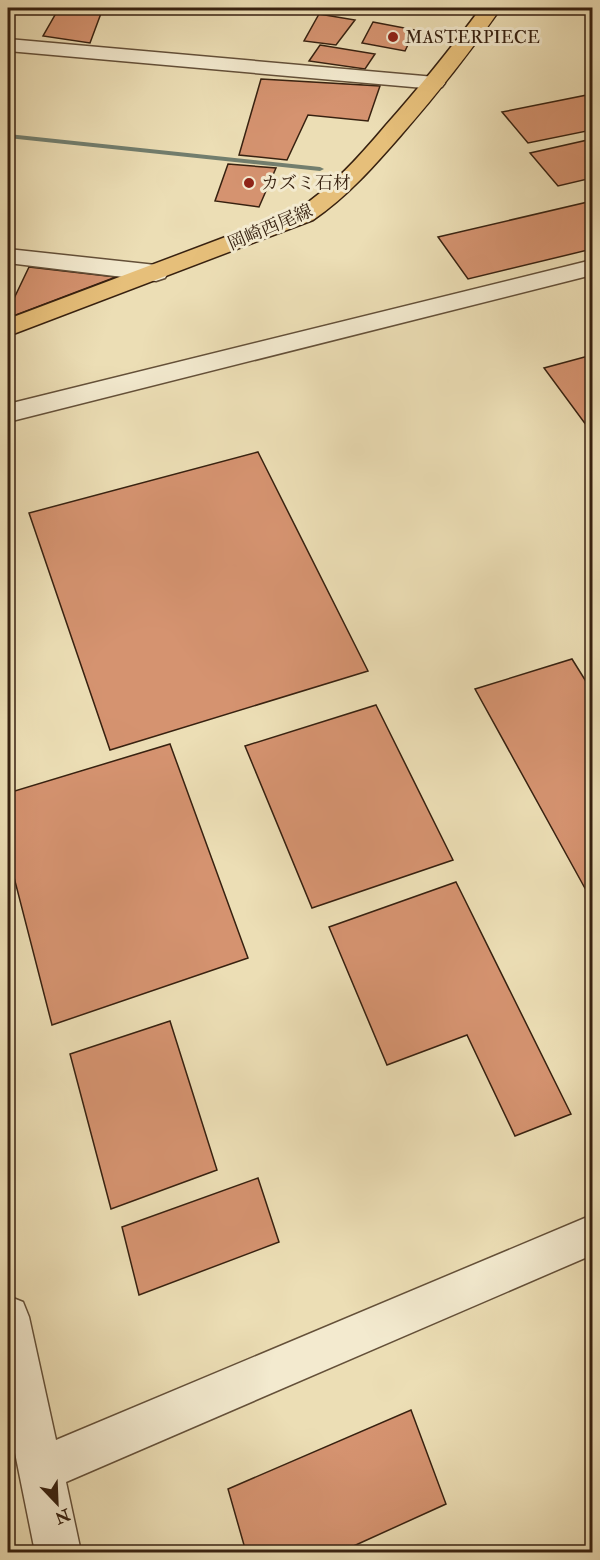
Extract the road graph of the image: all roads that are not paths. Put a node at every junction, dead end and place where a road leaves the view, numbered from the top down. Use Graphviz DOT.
graph roads {
  1 [pos="491,8"];
  2 [pos="8,45"];
  3 [pos="435,83"];
  4 [pos="8,256"];
  5 [pos="592,268"];
  6 [pos="156,273"];
  7 [pos="8,328"];
  8 [pos="8,413"];
  9 [pos="592,1235"];
  10 [pos="8,1317"];
  11 [pos="42,1469"];
  12 [pos="58,1552"];
  1 -- 3 [label="main road, 岡崎西尾線"];
  2 -- 3 [label="street"];
  3 -- 6 [label="main road, 岡崎西尾線"];
  4 -- 6 [label="street"];
  5 -- 8 [label="street"];
  6 -- 7 [label="main road, 岡崎西尾線"];
  9 -- 11 [label="street"];
  10 -- 11 [label="street"];
  11 -- 12 [label="street"];
}
